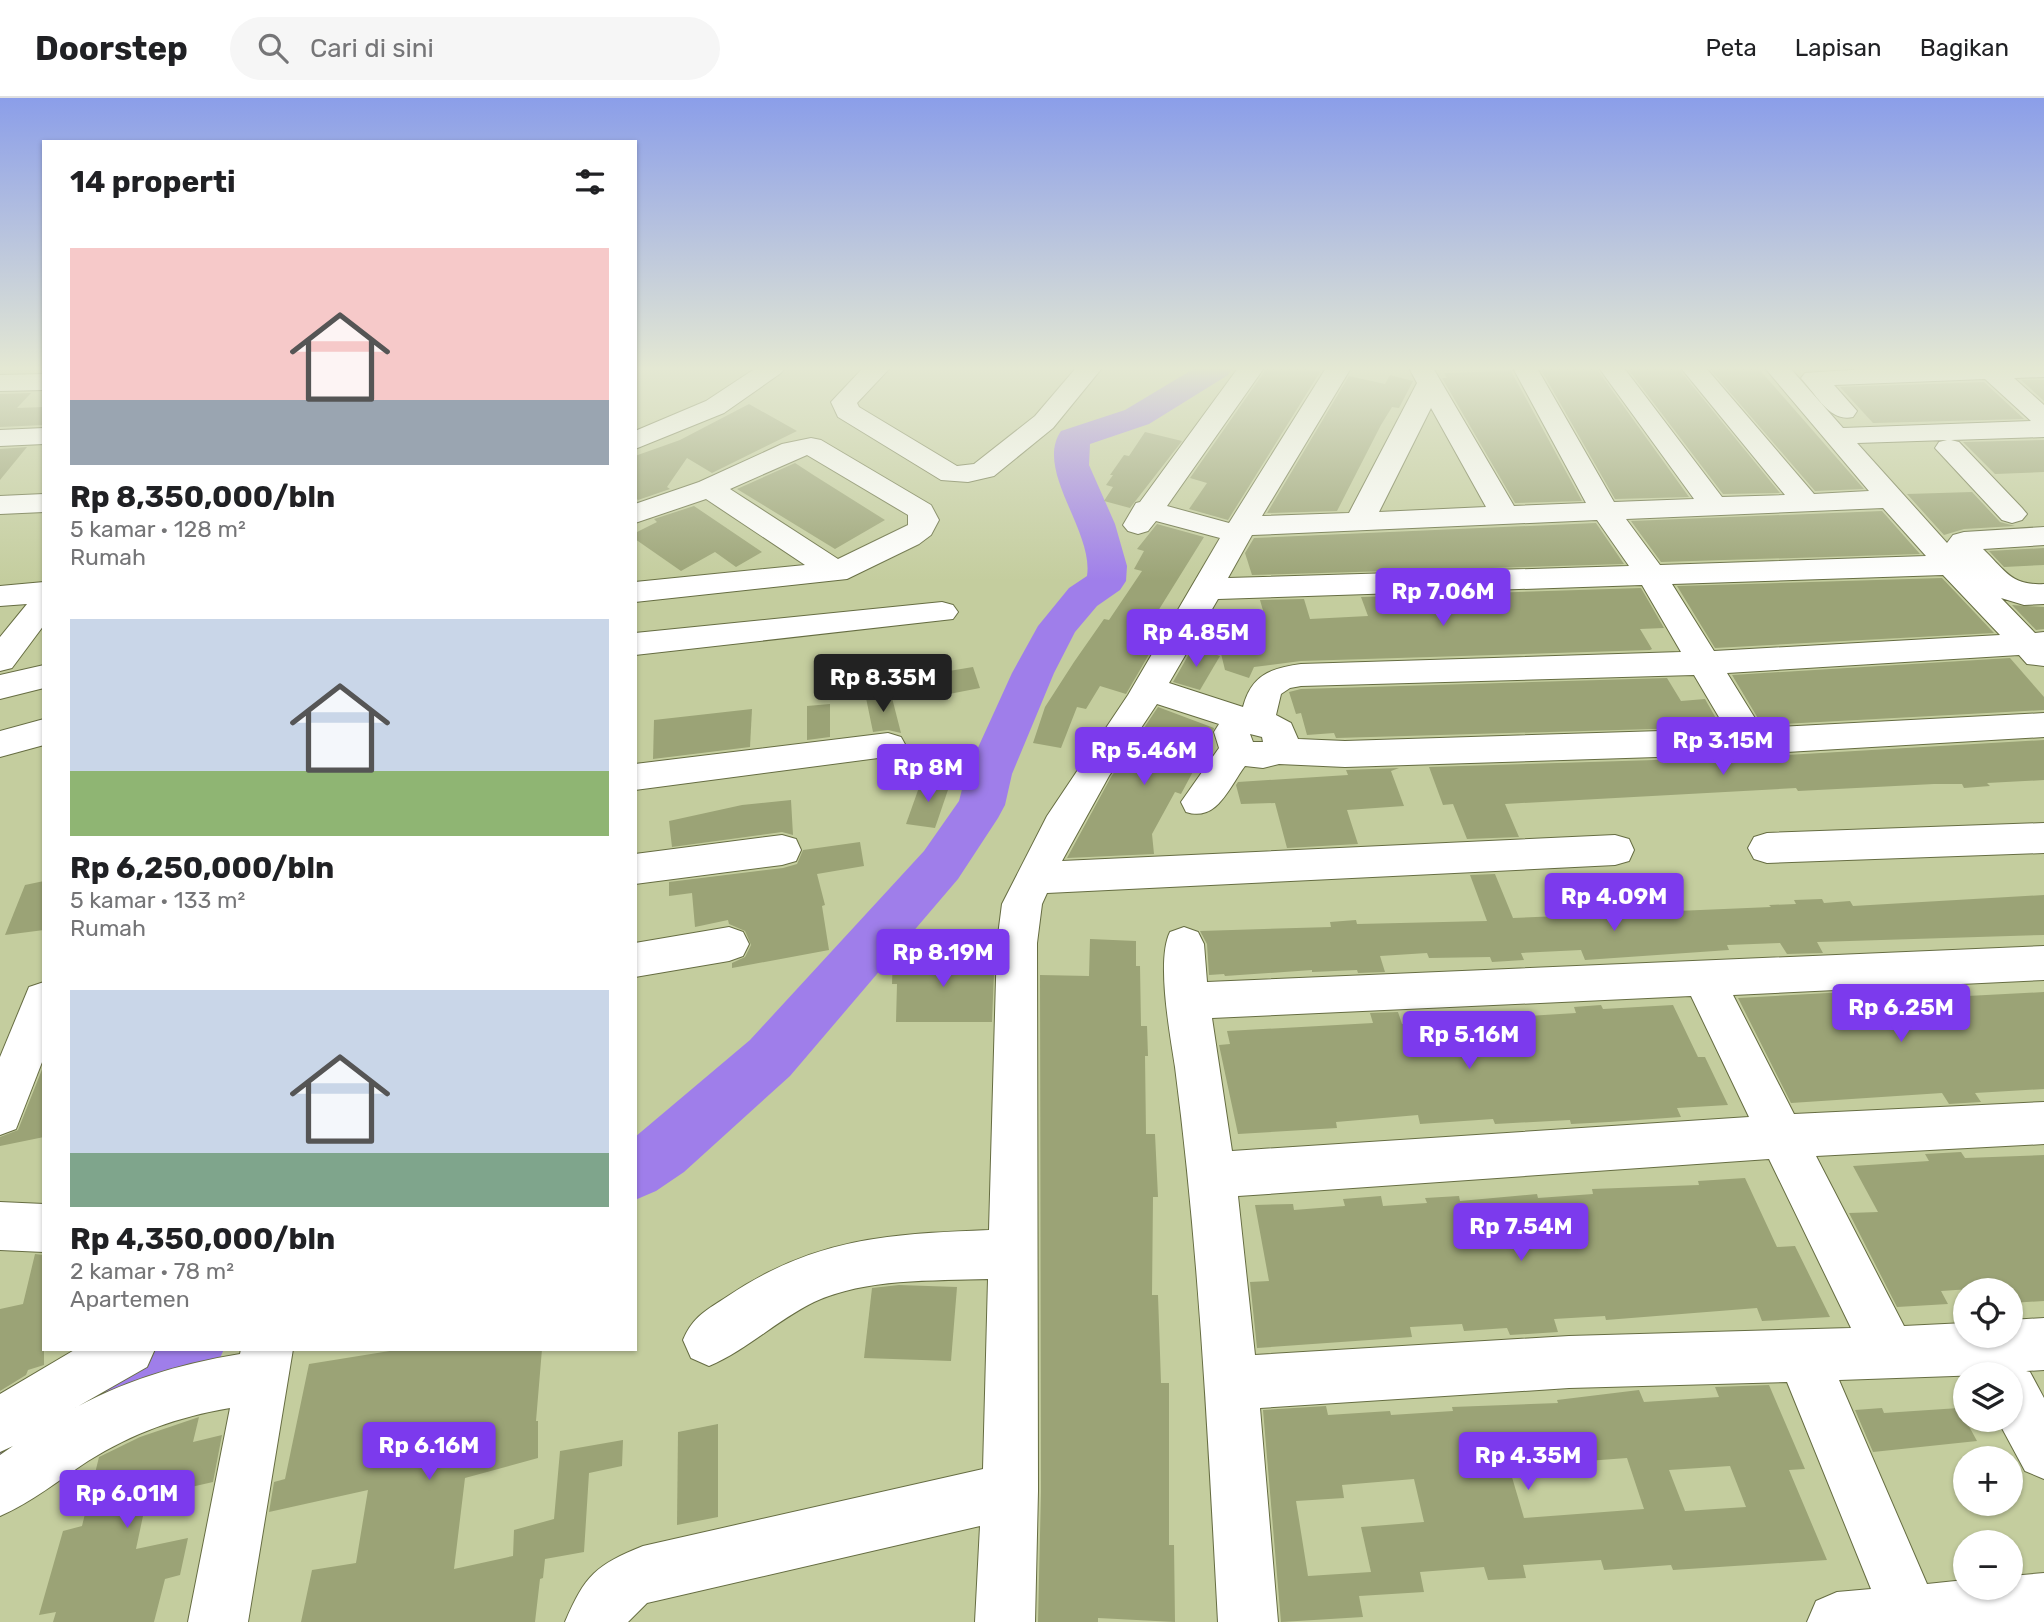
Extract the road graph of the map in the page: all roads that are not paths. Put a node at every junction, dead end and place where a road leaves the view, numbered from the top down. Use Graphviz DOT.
graph roads {
  1 [pos="893,439"];
  2 [pos="1023,439"];
  3 [pos="1199,439"];
  4 [pos="1295,439"];
  5 [pos="1396,439"];
  6 [pos="1462,439"];
  7 [pos="1565,439"];
  8 [pos="1664,439"];
  9 [pos="1753,439"];
  10 [pos="1881,439"];
  11 [pos="1851,441"];
  12 [pos="2044,445"];
  13 [pos="1949,448"];
  14 [pos="709,488"];
  15 [pos="1892,499"];
  16 [pos="1806,502"];
  17 [pos="42,503"];
  18 [pos="0,505"];
  19 [pos="1713,505"];
  20 [pos="1604,509"];
  21 [pos="637,513"];
  22 [pos="2012,514"];
  23 [pos="1506,515"];
  24 [pos="42,518"];
  25 [pos="0,520"];
  26 [pos="1360,520"];
  27 [pos="1240,530"];
  28 [pos="2044,536"];
  29 [pos="637,565"];
  30 [pos="1966,570"];
  31 [pos="836,572"];
  32 [pos="1656,584"];
  33 [pos="650,590"];
  34 [pos="42,592"];
  35 [pos="2044,594"];
  36 [pos="0,596"];
  37 [pos="1204,596"];
  38 [pos="42,606"];
  39 [pos="942,612"];
  40 [pos="637,644"];
  41 [pos="2039,649"];
  42 [pos="0,660"];
  43 [pos="1703,663"];
  44 [pos="42,676"];
  45 [pos="0,687"];
  46 [pos="1145,696"];
  47 [pos="2044,725"];
  48 [pos="1244,731"];
  49 [pos="42,733"];
  50 [pos="1751,741"];
  51 [pos="0,744"];
  52 [pos="888,746"];
  53 [pos="637,777"];
  54 [pos="1199,802"];
  55 [pos="2044,838"];
  56 [pos="1767,848"];
  57 [pos="782,850"];
  58 [pos="1615,850"];
  59 [pos="637,869"];
  60 [pos="1033,878"];
  61 [pos="729,944"];
  62 [pos="1184,944"];
  63 [pos="637,960"];
  64 [pos="2044,963"];
  65 [pos="1704,980"];
  66 [pos="1186,1001"];
  67 [pos="42,1005"];
  68 [pos="0,1114"];
  69 [pos="2044,1123"];
  70 [pos="1782,1136"];
  71 [pos="1211,1175"];
  72 [pos="0,1226"];
  73 [pos="42,1228"];
  74 [pos="1013,1253"];
  75 [pos="709,1340"];
  76 [pos="2044,1344"];
  77 [pos="125,1351"];
  78 [pos="1891,1353"];
  79 [pos="1802,1356"];
  80 [pos="2015,1362"];
  81 [pos="1953,1363"];
  82 [pos="264,1364"];
  83 [pos="1231,1383"];
  84 [pos="2023,1413"];
  85 [pos="0,1425"];
  86 [pos="2044,1452"];
  87 [pos="0,1488"];
  88 [pos="1010,1491"];
  89 [pos="2044,1602"];
  90 [pos="1992,1615"];
  91 [pos="1911,1616"];
  92 [pos="218,1622"];
  93 [pos="595,1622"];
  94 [pos="1005,1622"];
  95 [pos="1248,1622"];
  96 [pos="1837,1622"];
  1 -- 2 [label="street"];
  3 -- 27 [label="street"];
  4 -- 27 [label="street"];
  5 -- 26 [label="street"];
  6 -- 23 [label="street"];
  7 -- 20 [label="street"];
  8 -- 19 [label="street"];
  9 -- 16 [label="street"];
  10 -- 11 [label="street"];
  11 -- 13 [label="street"];
  11 -- 15 [label="street"];
  12 -- 13 [label="street"];
  13 -- 22 [label="street"];
  14 -- 21 [label="street"];
  14 -- 31 [label="street"];
  14 -- 31 [label="street"];
  15 -- 16 [label="street"];
  15 -- 30 [label="street"];
  16 -- 19 [label="street"];
  17 -- 18 [label="street"];
  19 -- 20 [label="street"];
  20 -- 23 [label="street"];
  20 -- 32 [label="street"];
  23 -- 26 [label="street"];
  24 -- 25 [label="street"];
  26 -- 27 [label="street"];
  27 -- 37 [label="street"];
  28 -- 30 [label="street"];
  29 -- 33 [label="street"];
  30 -- 32 [label="street"];
  30 -- 35 [label="street"];
  30 -- 41 [label="street"];
  31 -- 33 [label="street"];
  32 -- 37 [label="street"];
  32 -- 43 [label="street"];
  34 -- 36 [label="street"];
  37 -- 46 [label="street"];
  38 -- 42 [label="street"];
  39 -- 40 [label="street"];
  41 -- 43 [label="street"];
  43 -- 48 [label="street"];
  43 -- 50 [label="street"];
  44 -- 45 [label="street"];
  46 -- 48 [label="street"];
  46 -- 60 [label="street"];
  47 -- 50 [label="street"];
  48 -- 50 [label="street"];
  48 -- 54 [label="street"];
  49 -- 51 [label="street"];
  52 -- 53 [label="street"];
  55 -- 56 [label="street"];
  57 -- 59 [label="street"];
  58 -- 60 [label="street"];
  60 -- 74 [label="street"];
  61 -- 63 [label="street"];
  62 -- 66 [label="street"];
  64 -- 65 [label="street"];
  65 -- 66 [label="street"];
  65 -- 70 [label="street"];
  66 -- 71 [label="street"];
  67 -- 68 [label="street"];
  69 -- 70 [label="street"];
  70 -- 71 [label="street"];
  70 -- 78 [label="street"];
  71 -- 83 [label="street"];
  72 -- 73 [label="street"];
  74 -- 75 [label="street"];
  74 -- 88 [label="street"];
  76 -- 80 [label="street"];
  77 -- 85 [label="street"];
  78 -- 79 [label="street"];
  78 -- 81 [label="street"];
  79 -- 83 [label="street"];
  79 -- 91 [label="street"];
  82 -- 87 [label="street"];
  82 -- 92 [label="street"];
  83 -- 95 [label="street"];
  84 -- 86 [label="street"];
  88 -- 93 [label="street"];
  88 -- 94 [label="street"];
  89 -- 90 [label="street"];
  90 -- 91 [label="street"];
  91 -- 96 [label="street"];
}
